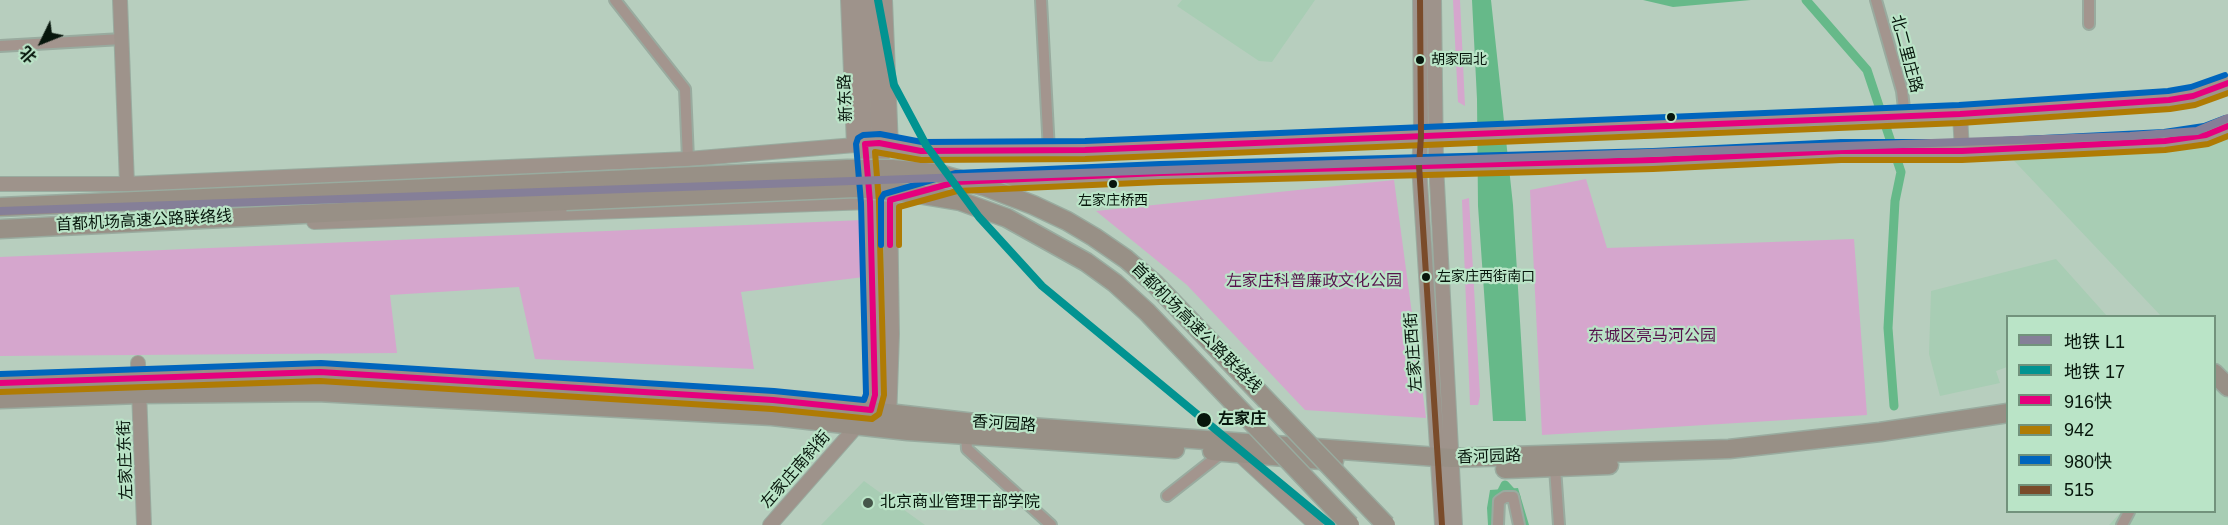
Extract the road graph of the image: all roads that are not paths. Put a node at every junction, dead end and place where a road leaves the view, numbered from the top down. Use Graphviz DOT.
graph roads {
  1 [pos="120,0"];
  2 [pos="615,0"];
  3 [pos="848,0"];
  4 [pos="859,0"];
  5 [pos="873,0"];
  6 [pos="885,0"];
  7 [pos="1041,0"];
  8 [pos="1420,0"];
  9 [pos="1434,0"];
  10 [pos="1876,0"];
  11 [pos="2089,0"];
  12 [pos="2089,24"];
  13 [pos="122,39"];
  14 [pos="0,46"];
  15 [pos="2228,83"];
  16 [pos="1960,114"];
  17 [pos="1905,117"];
  18 [pos="2228,126"];
  19 [pos="1437,135"];
  20 [pos="1421,136"];
  21 [pos="872,145"];
  22 [pos="1049,151"];
  23 [pos="1962,151"];
  24 [pos="688,159"];
  25 [pos="1436,164"];
  26 [pos="1419,165"];
  27 [pos="0,184"];
  28 [pos="127,184"];
  29 [pos="890,200"];
  30 [pos="870,202"];
  31 [pos="0,207"];
  32 [pos="216,218"];
  33 [pos="0,229"];
  34 [pos="2216,375"];
  35 [pos="139,378"];
  36 [pos="0,383"];
  37 [pos="2228,387"];
  38 [pos="2216,390"];
  39 [pos="0,399"];
  40 [pos="2228,402"];
  41 [pos="871,410"];
  42 [pos="2006,413"];
  43 [pos="889,421"];
  44 [pos="2006,423"];
  45 [pos="856,426"];
  46 [pos="966,435"];
  47 [pos="1231,453"];
  48 [pos="1445,464"];
  49 [pos="1544,464"];
  50 [pos="1167,496"];
  51 [pos="144,525"];
  52 [pos="770,525"];
  53 [pos="1051,525"];
  54 [pos="1316,525"];
  55 [pos="1350,525"];
  56 [pos="1386,525"];
  57 [pos="1442,525"];
  58 [pos="1455,525"];
  59 [pos="1498,525"];
  60 [pos="1519,525"];
  61 [pos="1559,525"];
  1 -- 13 [label="main road"];
  2 -- 24 [label="street"];
  3 -- 21 [label="main road"];
  4 -- 21 [label="main road, 新东路"];
  5 -- 21 [label="main road, 新东路"];
  6 -- 21 [label="main road"];
  7 -- 22 [label="street"];
  8 -- 20 [label="main road, 左家庄西街"];
  9 -- 19 [label="main road, 左家庄西街"];
  10 -- 17 [label="street, 北二里庄路"];
  11 -- 12 [label="street"];
  13 -- 14 [label="street"];
  13 -- 28 [label="main road"];
  15 -- 16 [label="main road"];
  16 -- 17 [label="main road"];
  16 -- 23 [label="main road"];
  17 -- 19 [label="main road"];
  18 -- 23 [label="main road"];
  19 -- 20 [label="main road"];
  19 -- 25 [label="main road, 左家庄西街"];
  20 -- 22 [label="main road"];
  20 -- 26 [label="main road, 左家庄西街"];
  21 -- 22 [label="main road"];
  21 -- 24 [label="main road"];
  21 -- 29 [label="main road"];
  21 -- 30 [label="main road, 新东路"];
  23 -- 25 [label="main road"];
  24 -- 28 [label="main road"];
  25 -- 26 [label="main road"];
  25 -- 48 [label="main road, 左家庄西街"];
  26 -- 29 [label="main road"];
  26 -- 48 [label="main road, 左家庄西街"];
  27 -- 28 [label="main road"];
  29 -- 30 [label="main road"];
  29 -- 43 [label="main road"];
  30 -- 32 [label="main road"];
  30 -- 41 [label="main road, 新东路"];
  31 -- 56 [label="highway, 首都机场高速公路联络线, bridge"];
  32 -- 33 [label="highway, 首都机场高速公路联络线"];
  32 -- 55 [label="highway, 首都机场高速公路联络线, bridge"];
  34 -- 37 [label="highway"];
  35 -- 36 [label="highway, 香河园路"];
  35 -- 39 [label="highway, 香河园路"];
  35 -- 41 [label="highway, 香河园路"];
  35 -- 45 [label="highway, 香河园路"];
  35 -- 51 [label="main road, 左家庄东街"];
  38 -- 40 [label="highway"];
  41 -- 43 [label="highway, 香河园路"];
  41 -- 45 [label="main road, 左家庄南斜街"];
  42 -- 49 [label="highway, 香河园路"];
  43 -- 45 [label="highway, 香河园路"];
  43 -- 46 [label="highway, 香河园路"];
  43 -- 48 [label="highway, 香河园路"];
  44 -- 49 [label="highway, 香河园路"];
  45 -- 52 [label="main road, 左家庄南斜街"];
  46 -- 47 [label="highway, 香河园路"];
  46 -- 53 [label="street"];
  47 -- 48 [label="highway, 香河园路"];
  47 -- 50 [label="street"];
  47 -- 54 [label="main road"];
  48 -- 49 [label="highway, 香河园路"];
  48 -- 57 [label="main road"];
  48 -- 58 [label="main road, 左家庄西街"];
  49 -- 61 [label="street"];
  59 -- 60 [label="street"];
}
